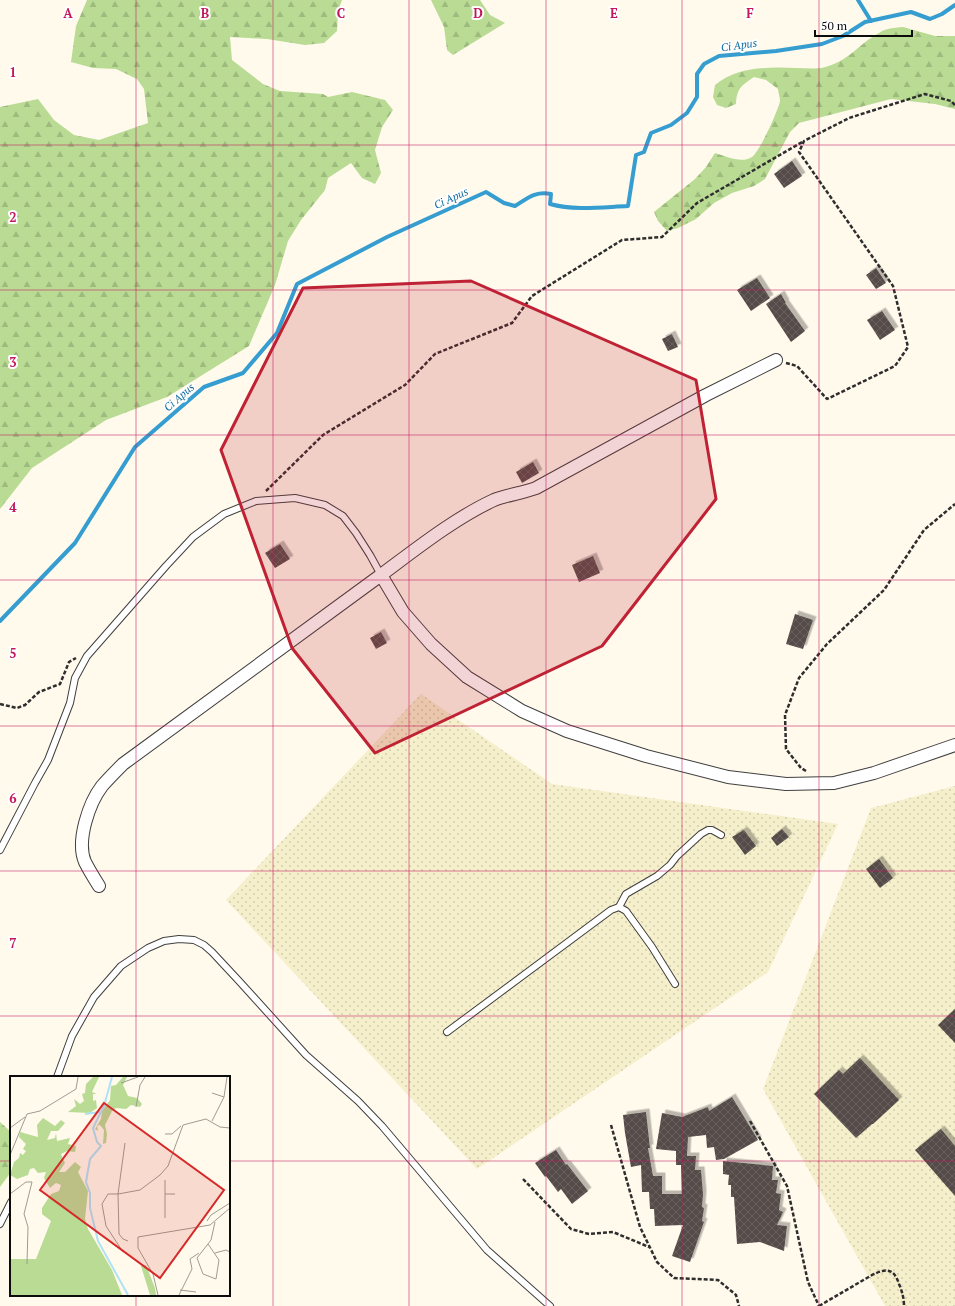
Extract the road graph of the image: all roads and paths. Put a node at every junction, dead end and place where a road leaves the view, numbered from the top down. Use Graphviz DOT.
graph roads {
  1 [pos="955,104"];
  2 [pos="804,141"];
  3 [pos="776,360"];
  4 [pos="256,501"];
  5 [pos="955,504"];
  6 [pos="380,575"];
  7 [pos="87,656"];
  8 [pos="0,704"];
  9 [pos="955,745"];
  10 [pos="807,771"];
  11 [pos="721,835"];
  12 [pos="0,850"];
  13 [pos="99,886"];
  14 [pos="620,907"];
  15 [pos="675,984"];
  16 [pos="447,1032"];
  17 [pos="57,1076"];
  18 [pos="750,1121"];
  19 [pos="612,1125"];
  20 [pos="522,1179"];
  21 [pos="10,1204"];
  22 [pos="0,1224"];
  23 [pos="650,1248"];
  24 [pos="550,1306"];
  25 [pos="739,1306"];
  26 [pos="819,1306"];
  27 [pos="904,1306"];
  1 -- 2 [label="path"];
  2 -- 3 [label="path"];
  2 -- 4 [label="path"];
  3 -- 6 [label="street"];
  4 -- 6 [label="lane"];
  4 -- 7 [label="lane"];
  5 -- 10 [label="path"];
  6 -- 9 [label="street"];
  6 -- 13 [label="street"];
  7 -- 8 [label="path"];
  7 -- 12 [label="lane"];
  11 -- 14 [label="lane"];
  14 -- 15 [label="lane"];
  14 -- 16 [label="lane"];
  17 -- 24 [label="lane"];
  18 -- 26 [label="path"];
  19 -- 23 [label="path"];
  20 -- 23 [label="path"];
  21 -- 22 [label="lane"];
  23 -- 25 [label="path"];
  26 -- 27 [label="path"];
}
